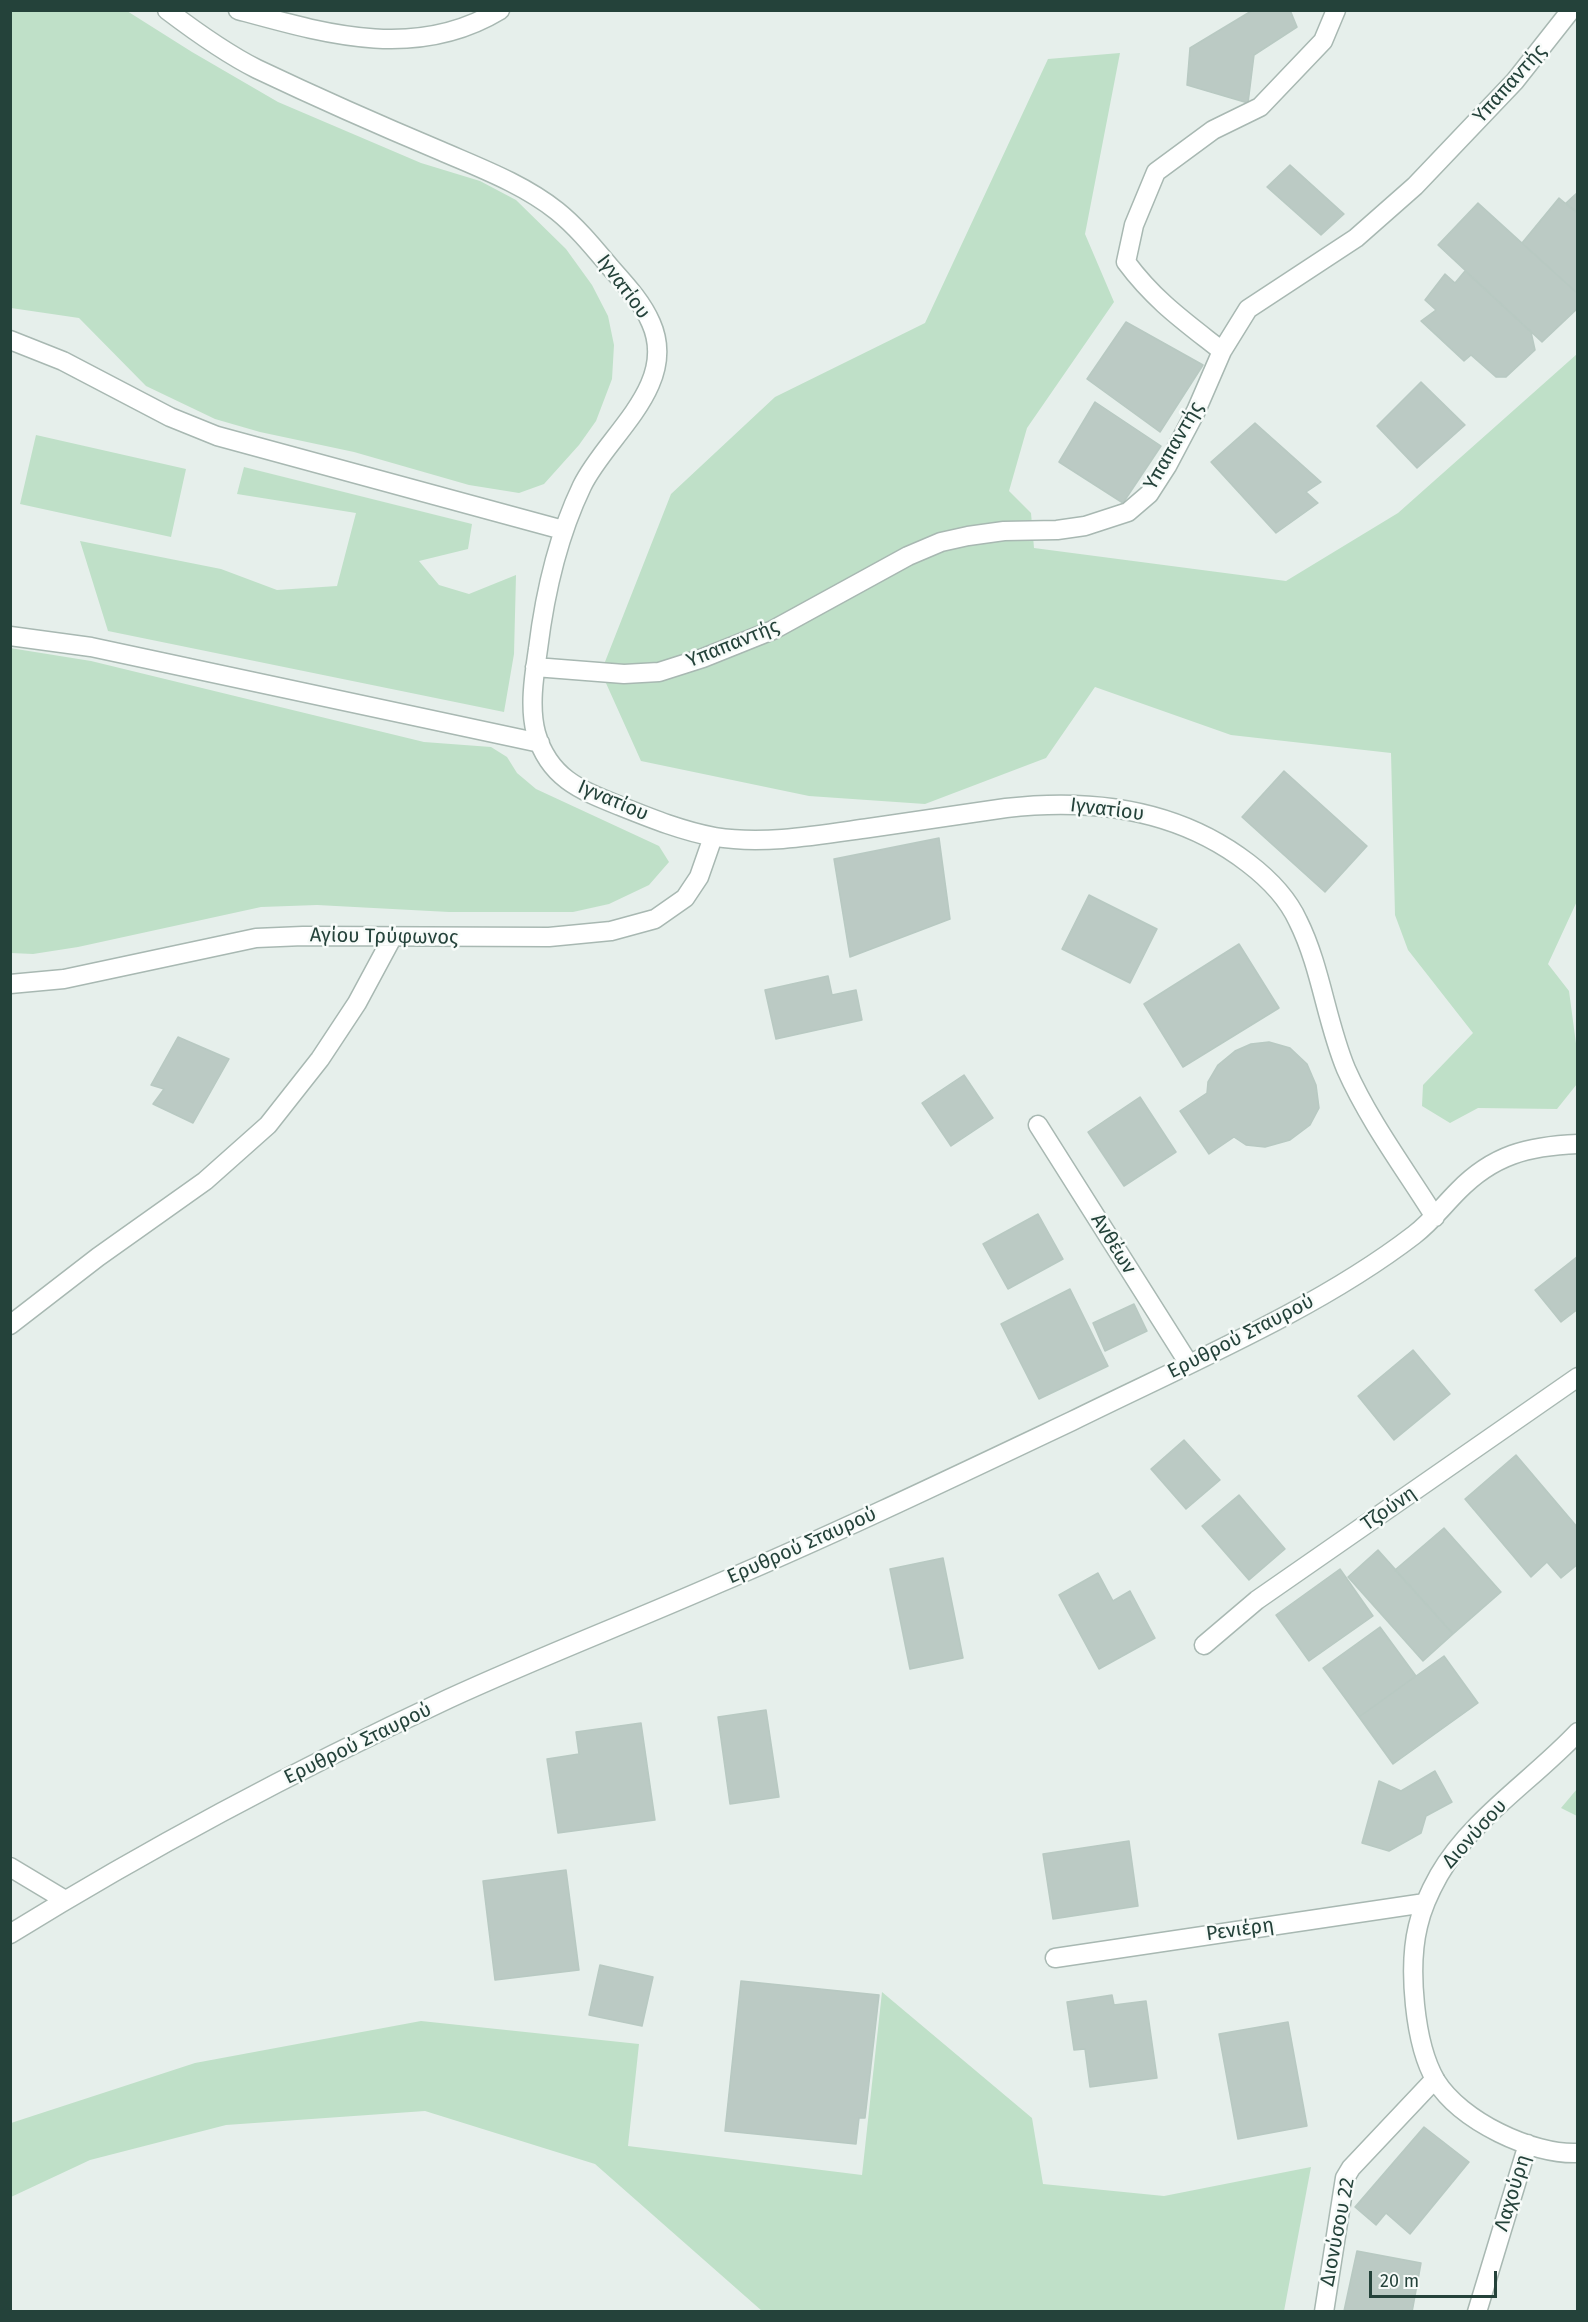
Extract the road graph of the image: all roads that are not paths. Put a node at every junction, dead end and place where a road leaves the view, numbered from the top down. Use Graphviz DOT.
graph roads {
  1 [pos="167,10"];
  2 [pos="238,10"];
  3 [pos="500,10"];
  4 [pos="1336,10"];
  5 [pos="1571,10"];
  6 [pos="10,340"];
  7 [pos="1222,351"];
  8 [pos="563,530"];
  9 [pos="10,636"];
  10 [pos="536,667"];
  11 [pos="540,743"];
  12 [pos="713,837"];
  13 [pos="392,938"];
  14 [pos="10,984"];
  15 [pos="1038,1125"];
  16 [pos="1578,1144"];
  17 [pos="1435,1217"];
  18 [pos="10,1325"];
  19 [pos="1189,1364"];
  20 [pos="1578,1377"];
  21 [pos="1204,1645"];
  22 [pos="1578,1732"];
  23 [pos="10,1868"];
  24 [pos="65,1900"];
  25 [pos="1425,1903"];
  26 [pos="10,1934"];
  27 [pos="1055,1958"];
  28 [pos="1435,2079"];
  29 [pos="1528,2144"];
  30 [pos="1578,2153"];
  31 [pos="1324,2312"];
  32 [pos="1477,2312"];
  1 -- 8 [label="street, Ιγνατίου"];
  2 -- 3 [label="street"];
  4 -- 7 [label="street"];
  5 -- 7 [label="street, Υπαπαντής"];
  6 -- 8 [label="street"];
  7 -- 10 [label="street, Υπαπαντής"];
  8 -- 10 [label="street, Ιγνατίου"];
  9 -- 11 [label="street"];
  10 -- 11 [label="street, Ιγνατίου"];
  11 -- 12 [label="street, Ιγνατίου"];
  12 -- 13 [label="street, Αγίου Τρύφωνος"];
  12 -- 17 [label="street, Ιγνατίου"];
  13 -- 14 [label="street, Αγίου Τρύφωνος"];
  13 -- 18 [label="street"];
  15 -- 19 [label="street, Ανθέων"];
  16 -- 17 [label="street, Ερυθρού Σταυρού"];
  17 -- 19 [label="street, Ερυθρού Σταυρού"];
  19 -- 24 [label="street, Ερυθρού Σταυρού"];
  20 -- 21 [label="street, Τζούνη"];
  22 -- 25 [label="street, Διονύσου"];
  23 -- 24 [label="street"];
  24 -- 26 [label="street, Ερυθρού Σταυρού"];
  25 -- 27 [label="street, Ρενιέρη"];
  25 -- 28 [label="street, Διονύσου"];
  28 -- 29 [label="street, Διονύσου"];
  28 -- 31 [label="street, Διονύσου 22"];
  29 -- 30 [label="street, Διονύσου"];
  29 -- 32 [label="street, Λαχούρη"];
}
